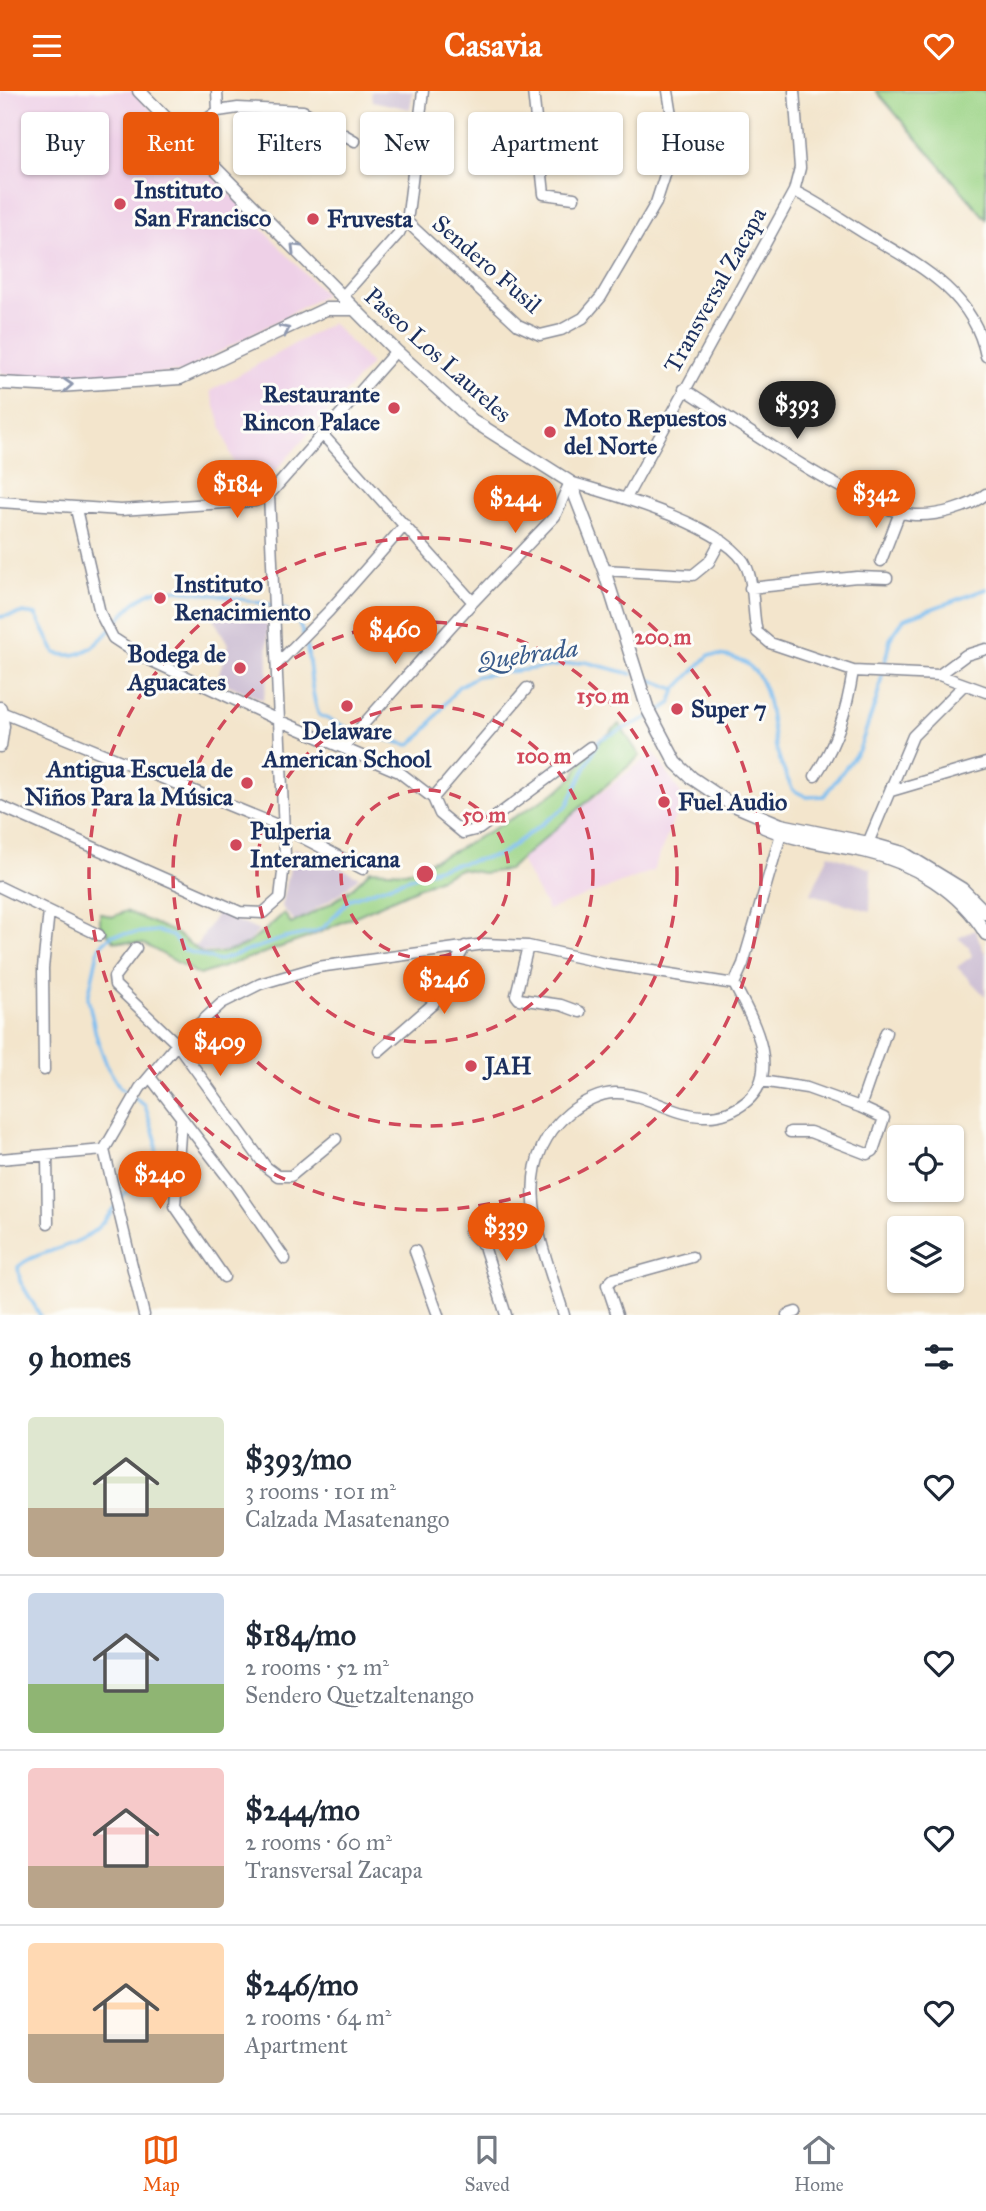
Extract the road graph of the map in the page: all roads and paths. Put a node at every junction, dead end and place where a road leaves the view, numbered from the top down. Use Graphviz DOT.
graph roads {
  1 [pos="139,91"];
  2 [pos="217,91"];
  3 [pos="423,91"];
  4 [pos="533,91"];
  5 [pos="668,91"];
  6 [pos="794,91"];
  7 [pos="218,111"];
  8 [pos="160,112"];
  9 [pos="355,141"];
  10 [pos="219,171"];
  11 [pos="794,191"];
  12 [pos="573,198"];
  13 [pos="405,220"];
  14 [pos="331,285"];
  15 [pos="343,296"];
  16 [pos="326,309"];
  17 [pos="355,309"];
  18 [pos="396,351"];
  19 [pos="986,356"];
  20 [pos="0,383"];
  21 [pos="684,389"];
  22 [pos="323,435"];
  23 [pos="570,482"];
  24 [pos="986,494"];
  25 [pos="269,495"];
  26 [pos="626,498"];
  27 [pos="0,502"];
  28 [pos="76,509"];
  29 [pos="900,512"];
  30 [pos="405,526"];
  31 [pos="720,540"];
  32 [pos="881,561"];
  33 [pos="604,570"];
  34 [pos="887,578"];
  35 [pos="750,588"];
  36 [pos="473,602"];
  37 [pos="986,649"];
  38 [pos="278,663"];
  39 [pos="859,671"];
  40 [pos="939,675"];
  41 [pos="963,686"];
  42 [pos="527,688"];
  43 [pos="986,692"];
  44 [pos="1,710"];
  45 [pos="278,720"];
  46 [pos="655,736"];
  47 [pos="0,747"];
  48 [pos="343,747"];
  49 [pos="590,747"];
  50 [pos="986,762"];
  51 [pos="815,776"];
  52 [pos="891,790"];
  53 [pos="433,798"];
  54 [pos="0,806"];
  55 [pos="282,827"];
  56 [pos="781,835"];
  57 [pos="868,843"];
  58 [pos="363,869"];
  59 [pos="0,887"];
  60 [pos="49,911"];
  61 [pos="986,913"];
  62 [pos="986,934"];
  63 [pos="99,935"];
  64 [pos="466,946"];
  65 [pos="528,946"];
  66 [pos="136,948"];
  67 [pos="734,984"];
  68 [pos="580,1012"];
  69 [pos="886,1032"];
  70 [pos="177,1044"];
  71 [pos="379,1051"];
  72 [pos="44,1070"];
  73 [pos="149,1077"];
  74 [pos="761,1081"];
  75 [pos="860,1107"];
  76 [pos="181,1120"];
  77 [pos="790,1132"];
  78 [pos="336,1139"];
  79 [pos="104,1150"];
  80 [pos="47,1156"];
  81 [pos="0,1159"];
  82 [pos="48,1223"];
  83 [pos="470,1232"];
  84 [pos="415,1251"];
  85 [pos="692,1257"];
  86 [pos="285,1259"];
  87 [pos="224,1277"];
  88 [pos="144,1315"];
  89 [pos="438,1315"];
  90 [pos="506,1315"];
  91 [pos="564,1315"];
  92 [pos="617,1315"];
  1 -- 8 [label="street, Paseo Los Laureles"];
  2 -- 7 [label="street"];
  3 -- 13 [label="street"];
  4 -- 12 [label="street"];
  5 -- 13 [label="street, Sendero Fusil"];
  6 -- 11 [label="street, Transversal Zacapa"];
  7 -- 9 [label="street"];
  14 -- 10 [label="street, Paseo Los Laureles, one-way"];
  11 -- 19 [label="street"];
  11 -- 21 [label="street, Transversal Zacapa"];
  13 -- 15 [label="street"];
  14 -- 15 [label="street, Paseo Los Laureles"];
  14 -- 16 [label="street"];
  15 -- 17 [label="street, Paseo Los Laureles"];
  16 -- 17 [label="street"];
  20 -- 16 [label="street, one-way"];
  17 -- 18 [label="street, Paseo Los Laureles"];
  18 -- 22 [label="street"];
  18 -- 23 [label="street, Paseo Los Laureles"];
  21 -- 26 [label="street, Transversal Zacapa"];
  21 -- 29 [label="street"];
  22 -- 25 [label="street"];
  22 -- 30 [label="street"];
  23 -- 26 [label="street, Paseo Los Laureles"];
  23 -- 33 [label="street"];
  23 -- 36 [label="street"];
  24 -- 29 [label="street"];
  25 -- 28 [label="street"];
  25 -- 38 [label="street"];
  26 -- 31 [label="street, Paseo Los Laureles"];
  27 -- 28 [label="street"];
  28 -- 45 [label="street"];
  29 -- 32 [label="street"];
  30 -- 36 [label="street"];
  30 -- 38 [label="street"];
  31 -- 33 [label="street"];
  31 -- 35 [label="street, Paseo Los Laureles"];
  33 -- 46 [label="street"];
  34 -- 35 [label="street"];
  35 -- 39 [label="street, Paseo Los Laureles"];
  36 -- 48 [label="street"];
  37 -- 40 [label="street"];
  38 -- 45 [label="street"];
  39 -- 40 [label="street, Paseo Los Laureles"];
  39 -- 51 [label="street"];
  40 -- 41 [label="street, Paseo Los Laureles"];
  41 -- 43 [label="street, Paseo Los Laureles"];
  41 -- 52 [label="street"];
  42 -- 53 [label="street"];
  44 -- 47 [label="street"];
  44 -- 55 [label="street"];
  45 -- 48 [label="street"];
  45 -- 55 [label="street"];
  46 -- 56 [label="street"];
  46 -- 57 [label="street"];
  48 -- 53 [label="street"];
  49 -- 53 [label="street"];
  50 -- 52 [label="street"];
  52 -- 57 [label="street"];
  54 -- 55 [label="street"];
  55 -- 58 [label="street"];
  56 -- 62 [label="street"];
  56 -- 67 [label="street"];
  57 -- 61 [label="street"];
  59 -- 60 [label="street"];
  60 -- 63 [label="street"];
  60 -- 72 [label="street"];
  64 -- 65 [label="street"];
  64 -- 70 [label="street"];
  64 -- 71 [label="street"];
  65 -- 67 [label="street"];
  65 -- 68 [label="street"];
  66 -- 70 [label="street"];
  67 -- 74 [label="street"];
  69 -- 75 [label="street"];
  70 -- 73 [label="street"];
  70 -- 78 [label="street"];
  73 -- 76 [label="street"];
  73 -- 79 [label="street"];
  74 -- 75 [label="street"];
  74 -- 91 [label="street"];
  75 -- 77 [label="street"];
  76 -- 86 [label="street"];
  76 -- 87 [label="street"];
  79 -- 80 [label="street"];
  79 -- 88 [label="street"];
  80 -- 81 [label="street"];
  80 -- 82 [label="street"];
  83 -- 90 [label="street"];
  84 -- 89 [label="street"];
  85 -- 92 [label="street"];
}
